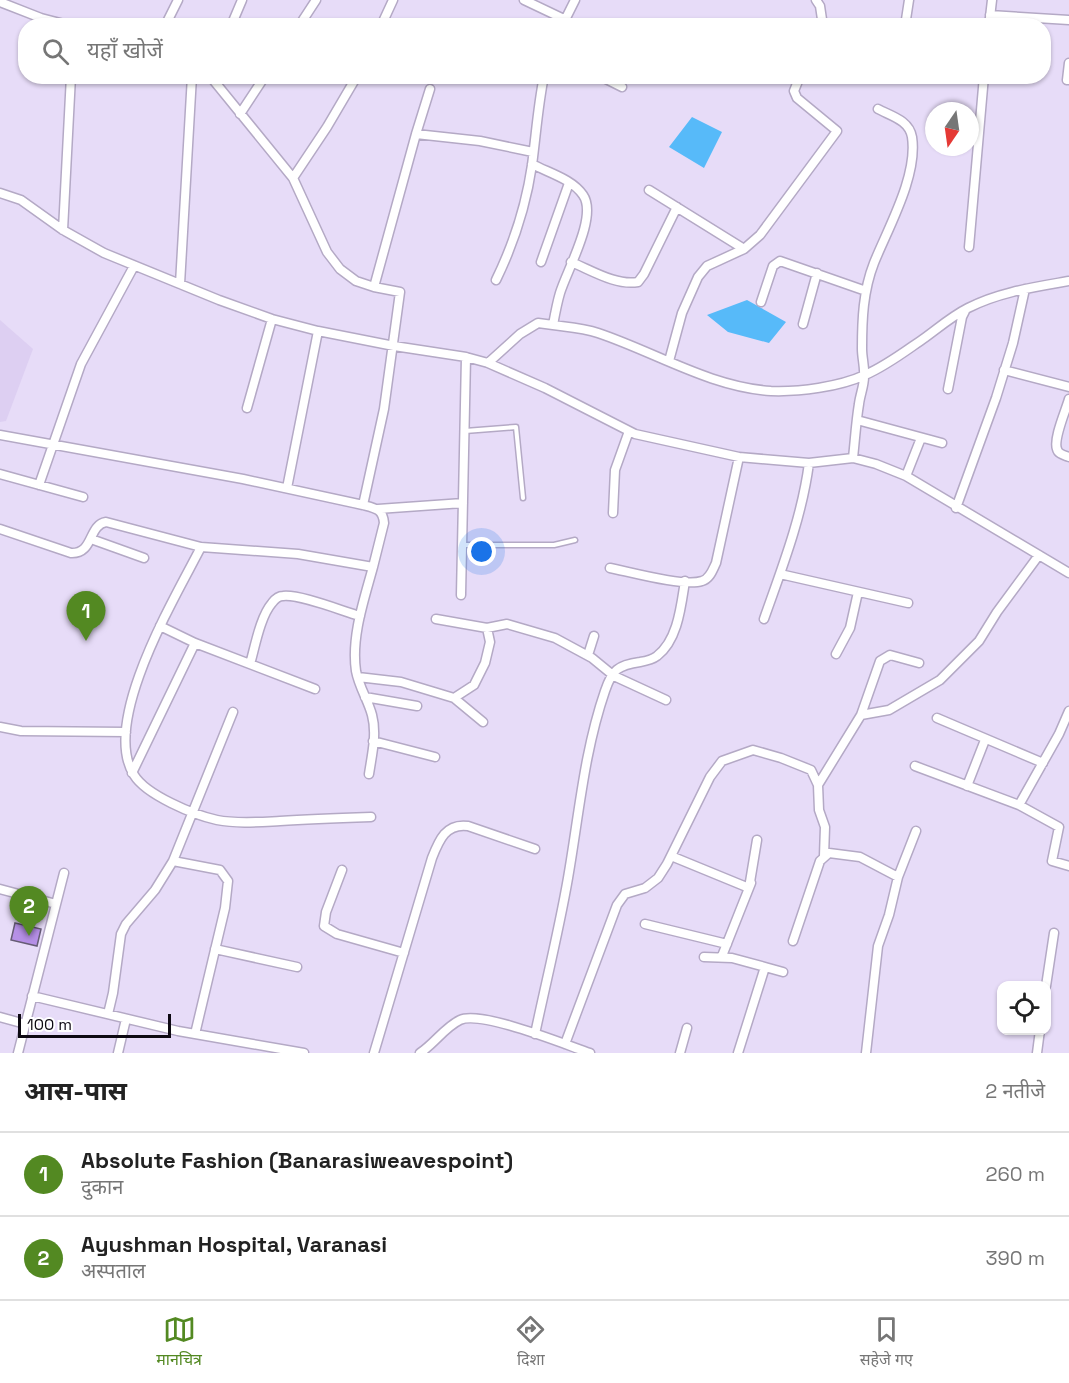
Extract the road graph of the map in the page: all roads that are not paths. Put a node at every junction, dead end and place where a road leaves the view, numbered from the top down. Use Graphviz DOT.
graph roads {
  1 [pos="178,0"];
  2 [pos="242,0"];
  3 [pos="315,0"];
  4 [pos="393,0"];
  5 [pos="524,0"];
  6 [pos="574,0"];
  7 [pos="816,0"];
  8 [pos="909,0"];
  9 [pos="992,0"];
  10 [pos="0,2"];
  11 [pos="990,15"];
  12 [pos="41,18"];
  13 [pos="169,18"];
  14 [pos="234,18"];
  15 [pos="303,18"];
  16 [pos="385,18"];
  17 [pos="556,18"];
  18 [pos="565,18"];
  19 [pos="822,18"];
  20 [pos="906,18"];
  21 [pos="990,18"];
  22 [pos="1037,18"];
  23 [pos="1051,19"];
  24 [pos="1069,20"];
  25 [pos="1069,63"];
  26 [pos="1069,80"];
  27 [pos="71,84"];
  28 [pos="192,84"];
  29 [pos="216,84"];
  30 [pos="260,84"];
  31 [pos="352,84"];
  32 [pos="543,84"];
  33 [pos="616,84"];
  34 [pos="797,84"];
  35 [pos="983,84"];
  36 [pos="622,87"];
  37 [pos="430,89"];
  38 [pos="878,109"];
  39 [pos="240,114"];
  40 [pos="416,134"];
  41 [pos="533,152"];
  42 [pos="532,164"];
  43 [pos="293,178"];
  44 [pos="569,183"];
  45 [pos="649,190"];
  46 [pos="0,193"];
  47 [pos="677,207"];
  48 [pos="63,230"];
  49 [pos="969,247"];
  50 [pos="744,249"];
  51 [pos="540,262"];
  52 [pos="571,262"];
  53 [pos="134,266"];
  54 [pos="817,273"];
  55 [pos="496,280"];
  56 [pos="1069,281"];
  57 [pos="180,285"];
  58 [pos="374,287"];
  59 [pos="1024,289"];
  60 [pos="866,291"];
  61 [pos="760,302"];
  62 [pos="967,308"];
  63 [pos="272,319"];
  64 [pos="803,324"];
  65 [pos="553,325"];
  66 [pos="318,331"];
  67 [pos="394,346"];
  68 [pos="466,357"];
  69 [pos="669,361"];
  70 [pos="488,363"];
  71 [pos="1004,370"];
  72 [pos="864,376"];
  73 [pos="1069,387"];
  74 [pos="948,389"];
  75 [pos="1069,399"];
  76 [pos="247,408"];
  77 [pos="857,420"];
  78 [pos="465,431"];
  79 [pos="629,431"];
  80 [pos="0,435"];
  81 [pos="921,438"];
  82 [pos="942,443"];
  83 [pos="54,444"];
  84 [pos="739,457"];
  85 [pos="1069,457"];
  86 [pos="854,458"];
  87 [pos="809,463"];
  88 [pos="0,474"];
  89 [pos="906,476"];
  90 [pos="39,485"];
  91 [pos="287,488"];
  92 [pos="83,497"];
  93 [pos="523,498"];
  94 [pos="463,503"];
  95 [pos="363,505"];
  96 [pos="956,508"];
  97 [pos="378,509"];
  98 [pos="613,513"];
  99 [pos="0,529"];
  100 [pos="91,539"];
  101 [pos="575,540"];
  102 [pos="462,545"];
  103 [pos="201,547"];
  104 [pos="1039,555"];
  105 [pos="144,558"];
  106 [pos="373,567"];
  107 [pos="610,568"];
  108 [pos="1069,573"];
  109 [pos="780,574"];
  110 [pos="686,581"];
  111 [pos="858,592"];
  112 [pos="461,595"];
  113 [pos="908,603"];
  114 [pos="360,616"];
  115 [pos="436,619"];
  116 [pos="764,619"];
  117 [pos="160,626"];
  118 [pos="487,628"];
  119 [pos="594,636"];
  120 [pos="195,643"];
  121 [pos="836,654"];
  122 [pos="588,656"];
  123 [pos="919,663"];
  124 [pos="250,664"];
  125 [pos="612,674"];
  126 [pos="358,676"];
  127 [pos="315,688"];
  128 [pos="365,697"];
  129 [pos="454,698"];
  130 [pos="666,700"];
  131 [pos="417,706"];
  132 [pos="1069,711"];
  133 [pos="233,712"];
  134 [pos="861,715"];
  135 [pos="937,718"];
  136 [pos="483,722"];
  137 [pos="0,727"];
  138 [pos="126,732"];
  139 [pos="984,740"];
  140 [pos="374,741"];
  141 [pos="435,757"];
  142 [pos="1043,763"];
  143 [pos="915,766"];
  144 [pos="132,773"];
  145 [pos="369,774"];
  146 [pos="818,785"];
  147 [pos="967,786"];
  148 [pos="1019,804"];
  149 [pos="192,811"];
  150 [pos="371,817"];
  151 [pos="916,831"];
  152 [pos="757,840"];
  153 [pos="535,849"];
  154 [pos="671,856"];
  155 [pos="824,856"];
  156 [pos="759,860"];
  157 [pos="173,861"];
  158 [pos="1069,867"];
  159 [pos="342,870"];
  160 [pos="64,873"];
  161 [pos="898,877"];
  162 [pos="748,888"];
  163 [pos="0,889"];
  164 [pos="56,904"];
  165 [pos="645,924"];
  166 [pos="1054,933"];
  167 [pos="793,941"];
  168 [pos="727,944"];
  169 [pos="215,949"];
  170 [pos="404,953"];
  171 [pos="722,956"];
  172 [pos="704,957"];
  173 [pos="297,967"];
  174 [pos="765,967"];
  175 [pos="783,972"];
  176 [pos="1047,981"];
  177 [pos="32,996"];
  178 [pos="108,1014"];
  179 [pos="0,1017"];
  180 [pos="126,1019"];
  181 [pos="26,1024"];
  182 [pos="687,1028"];
  183 [pos="195,1034"];
  184 [pos="535,1034"];
  185 [pos="1039,1035"];
  186 [pos="565,1044"];
  187 [pos="260,1050"];
  188 [pos="18,1053"];
  189 [pos="118,1053"];
  190 [pos="304,1053"];
  191 [pos="374,1053"];
  192 [pos="420,1053"];
  193 [pos="590,1053"];
  194 [pos="680,1053"];
  195 [pos="738,1053"];
  196 [pos="866,1053"];
  197 [pos="1037,1053"];
  1 -- 13 [label="street"];
  2 -- 14 [label="street"];
  3 -- 15 [label="street"];
  4 -- 16 [label="street"];
  5 -- 17 [label="street"];
  6 -- 18 [label="street"];
  7 -- 19 [label="street"];
  8 -- 20 [label="street"];
  9 -- 11 [label="street"];
  10 -- 12 [label="street"];
  11 -- 21 [label="street"];
  11 -- 22 [label="street"];
  23 -- 24 [label="street"];
  25 -- 26 [label="street"];
  27 -- 48 [label="street"];
  28 -- 57 [label="street"];
  29 -- 39 [label="street"];
  30 -- 39 [label="street"];
  31 -- 43 [label="street"];
  32 -- 41 [label="street"];
  33 -- 36 [label="street"];
  34 -- 50 [label="street"];
  35 -- 49 [label="street"];
  37 -- 40 [label="street"];
  38 -- 60 [label="street"];
  39 -- 43 [label="street"];
  40 -- 41 [label="street"];
  40 -- 58 [label="street"];
  41 -- 42 [label="street"];
  42 -- 44 [label="street"];
  42 -- 55 [label="street"];
  43 -- 58 [label="street"];
  44 -- 51 [label="street"];
  44 -- 52 [label="street"];
  45 -- 47 [label="street"];
  46 -- 48 [label="street"];
  47 -- 50 [label="street"];
  47 -- 52 [label="street"];
  48 -- 53 [label="street"];
  50 -- 69 [label="street"];
  52 -- 65 [label="street"];
  53 -- 57 [label="street"];
  53 -- 83 [label="street"];
  54 -- 60 [label="street"];
  54 -- 61 [label="street"];
  54 -- 64 [label="street"];
  56 -- 59 [label="street"];
  57 -- 63 [label="street"];
  58 -- 67 [label="street"];
  59 -- 62 [label="street"];
  59 -- 71 [label="street"];
  60 -- 72 [label="street"];
  62 -- 72 [label="street"];
  62 -- 74 [label="street"];
  63 -- 66 [label="street"];
  63 -- 76 [label="street"];
  65 -- 69 [label="street"];
  65 -- 70 [label="street"];
  66 -- 67 [label="street"];
  66 -- 91 [label="street"];
  67 -- 68 [label="street"];
  67 -- 95 [label="street"];
  68 -- 70 [label="street"];
  68 -- 78 [label="street"];
  69 -- 72 [label="street"];
  70 -- 79 [label="street"];
  71 -- 73 [label="street"];
  71 -- 96 [label="street"];
  72 -- 77 [label="street"];
  75 -- 85 [label="street"];
  77 -- 81 [label="street"];
  77 -- 86 [label="street"];
  78 -- 93 [label="lane"];
  78 -- 94 [label="street"];
  79 -- 84 [label="street"];
  79 -- 98 [label="street"];
  80 -- 83 [label="street"];
  81 -- 82 [label="street"];
  81 -- 89 [label="street"];
  83 -- 90 [label="street"];
  83 -- 91 [label="street"];
  84 -- 87 [label="street"];
  84 -- 110 [label="street"];
  86 -- 87 [label="street"];
  86 -- 89 [label="street"];
  87 -- 109 [label="street"];
  88 -- 90 [label="street"];
  89 -- 96 [label="street"];
  90 -- 92 [label="street"];
  91 -- 95 [label="street"];
  94 -- 97 [label="street"];
  94 -- 102 [label="street"];
  95 -- 97 [label="street"];
  96 -- 104 [label="street"];
  97 -- 106 [label="street"];
  99 -- 100 [label="street"];
  100 -- 103 [label="street"];
  100 -- 105 [label="street"];
  101 -- 102 [label="lane"];
  102 -- 112 [label="street"];
  103 -- 106 [label="street"];
  103 -- 117 [label="street"];
  104 -- 108 [label="street"];
  104 -- 134 [label="street"];
  106 -- 114 [label="street"];
  107 -- 110 [label="street"];
  109 -- 111 [label="street"];
  109 -- 116 [label="street"];
  110 -- 125 [label="street"];
  111 -- 113 [label="street"];
  111 -- 121 [label="street"];
  114 -- 124 [label="street"];
  114 -- 126 [label="street"];
  115 -- 118 [label="street"];
  117 -- 120 [label="street"];
  117 -- 138 [label="street"];
  118 -- 122 [label="street"];
  118 -- 129 [label="street"];
  119 -- 122 [label="street"];
  120 -- 124 [label="street"];
  120 -- 144 [label="street"];
  122 -- 125 [label="street"];
  123 -- 134 [label="street"];
  124 -- 127 [label="street"];
  125 -- 130 [label="street"];
  125 -- 184 [label="street"];
  126 -- 128 [label="street"];
  126 -- 129 [label="street"];
  128 -- 131 [label="street"];
  128 -- 140 [label="street"];
  129 -- 136 [label="street"];
  132 -- 142 [label="street"];
  133 -- 149 [label="street"];
  134 -- 146 [label="street"];
  135 -- 139 [label="street"];
  137 -- 138 [label="street"];
  138 -- 144 [label="street"];
  139 -- 142 [label="street"];
  139 -- 147 [label="street"];
  140 -- 141 [label="street"];
  140 -- 145 [label="street"];
  142 -- 148 [label="street"];
  143 -- 147 [label="street"];
  144 -- 149 [label="street"];
  146 -- 154 [label="street"];
  146 -- 155 [label="street"];
  147 -- 148 [label="street"];
  148 -- 158 [label="street"];
  149 -- 150 [label="street"];
  149 -- 157 [label="street"];
  151 -- 161 [label="street"];
  152 -- 162 [label="street"];
  153 -- 170 [label="street"];
  154 -- 162 [label="street"];
  154 -- 186 [label="street"];
  155 -- 161 [label="street"];
  155 -- 167 [label="street"];
  156 -- 162 [label="street"];
  157 -- 169 [label="street"];
  157 -- 178 [label="street"];
  159 -- 170 [label="street"];
  160 -- 164 [label="street"];
  161 -- 196 [label="street"];
  162 -- 168 [label="street"];
  163 -- 164 [label="street"];
  164 -- 177 [label="street"];
  165 -- 168 [label="street"];
  166 -- 176 [label="street"];
  168 -- 171 [label="street"];
  169 -- 173 [label="street"];
  169 -- 183 [label="street"];
  170 -- 191 [label="street"];
  171 -- 172 [label="street"];
  171 -- 174 [label="street"];
  174 -- 175 [label="street"];
  174 -- 195 [label="street"];
  177 -- 178 [label="street"];
  177 -- 181 [label="street"];
  178 -- 180 [label="street"];
  179 -- 181 [label="street"];
  180 -- 183 [label="street"];
  180 -- 189 [label="street"];
  181 -- 188 [label="street"];
  182 -- 194 [label="street"];
  183 -- 187 [label="street"];
  184 -- 186 [label="street"];
  184 -- 192 [label="street"];
  185 -- 197 [label="street"];
  186 -- 193 [label="street"];
  187 -- 190 [label="street"];
}
